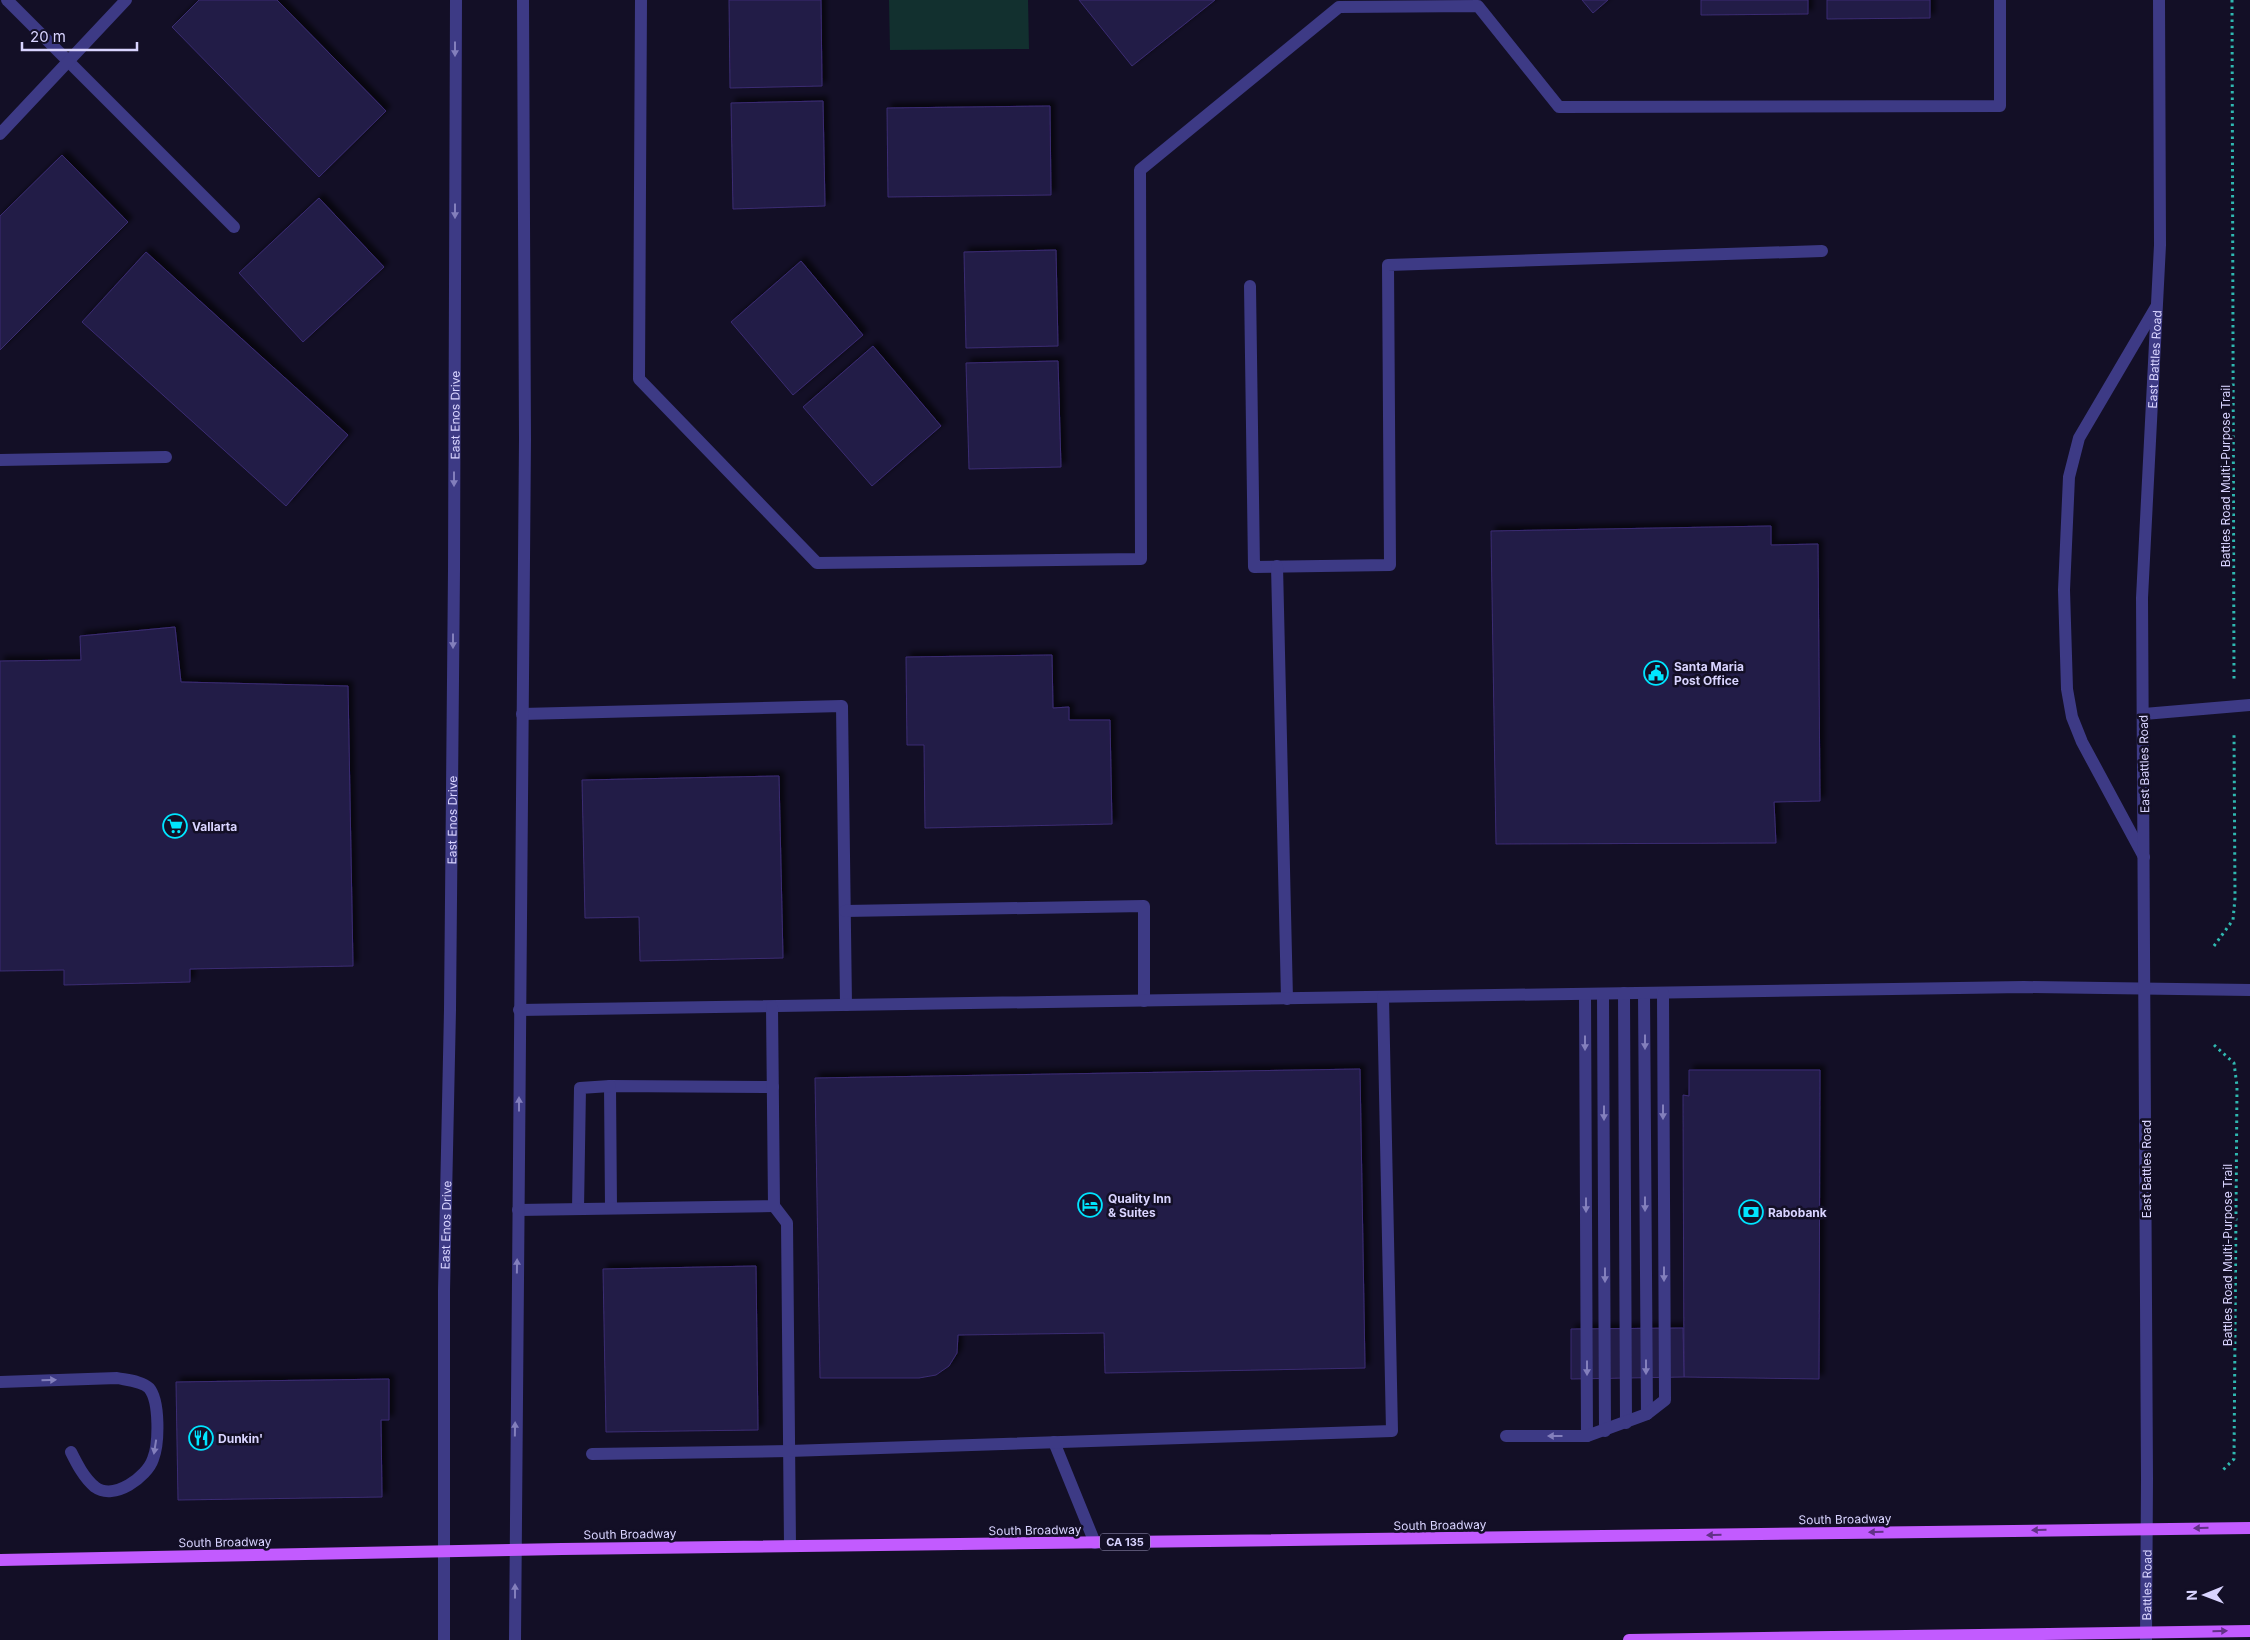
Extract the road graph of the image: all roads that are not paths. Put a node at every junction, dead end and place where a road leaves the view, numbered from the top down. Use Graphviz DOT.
graph roads {
  1 [pos="7,0"];
  2 [pos="126,0"];
  3 [pos="456,0"];
  4 [pos="523,0"];
  5 [pos="641,0"];
  6 [pos="2000,0"];
  7 [pos="2158,0"];
  8 [pos="69,61"];
  9 [pos="0,134"];
  10 [pos="234,227"];
  11 [pos="1822,250"];
  12 [pos="1250,286"];
  13 [pos="2158,304"];
  14 [pos="166,456"];
  15 [pos="0,460"];
  16 [pos="1278,566"];
  17 [pos="2250,705"];
  18 [pos="522,714"];
  19 [pos="2144,714"];
  20 [pos="2145,859"];
  21 [pos="845,911"];
  22 [pos="2145,988"];
  23 [pos="2250,990"];
  24 [pos="1644,993"];
  25 [pos="1663,993"];
  26 [pos="1585,994"];
  27 [pos="1604,994"];
  28 [pos="1624,994"];
  29 [pos="1383,997"];
  30 [pos="1287,999"];
  31 [pos="1144,1001"];
  32 [pos="846,1006"];
  33 [pos="772,1007"];
  34 [pos="519,1010"];
  35 [pos="610,1086"];
  36 [pos="774,1087"];
  37 [pos="774,1206"];
  38 [pos="611,1208"];
  39 [pos="578,1209"];
  40 [pos="518,1210"];
  41 [pos="0,1382"];
  42 [pos="1646,1414"];
  43 [pos="1626,1423"];
  44 [pos="1605,1431"];
  45 [pos="1506,1436"];
  46 [pos="1587,1436"];
  47 [pos="1054,1442"];
  48 [pos="789,1451"];
  49 [pos="71,1452"];
  50 [pos="592,1454"];
  51 [pos="2250,1528"];
  52 [pos="2147,1529"];
  53 [pos="1095,1542"];
  54 [pos="790,1546"];
  55 [pos="515,1550"];
  56 [pos="445,1551"];
  57 [pos="0,1560"];
  58 [pos="2250,1631"];
  59 [pos="2146,1636"];
  60 [pos="1934,1637"];
  61 [pos="1797,1638"];
  62 [pos="444,1640"];
  63 [pos="515,1640"];
  64 [pos="1629,1640"];
  1 -- 8 [label="street"];
  2 -- 8 [label="street"];
  3 -- 56 [label="street, East Enos Drive, one-way"];
  4 -- 18 [label="street"];
  5 -- 6 [label="street"];
  7 -- 13 [label="street, East Battles Road"];
  8 -- 9 [label="street"];
  8 -- 10 [label="street"];
  11 -- 16 [label="street"];
  12 -- 16 [label="street"];
  13 -- 19 [label="street, East Battles Road"];
  13 -- 20 [label="street"];
  14 -- 15 [label="street"];
  16 -- 30 [label="street"];
  17 -- 19 [label="street"];
  18 -- 21 [label="street"];
  18 -- 34 [label="street"];
  19 -- 20 [label="street, East Battles Road"];
  20 -- 22 [label="street, East Battles Road"];
  21 -- 31 [label="street"];
  21 -- 32 [label="street"];
  22 -- 23 [label="street"];
  22 -- 25 [label="street"];
  22 -- 52 [label="street, East Battles Road"];
  24 -- 25 [label="street"];
  24 -- 28 [label="street"];
  24 -- 42 [label="street, one-way"];
  25 -- 42 [label="street, one-way"];
  26 -- 27 [label="street"];
  26 -- 29 [label="street"];
  26 -- 46 [label="street, one-way"];
  27 -- 28 [label="street"];
  27 -- 44 [label="street, one-way"];
  28 -- 43 [label="street"];
  29 -- 30 [label="street"];
  29 -- 47 [label="street"];
  30 -- 31 [label="street"];
  31 -- 32 [label="street"];
  32 -- 33 [label="street"];
  33 -- 34 [label="street"];
  33 -- 36 [label="street"];
  40 -- 34 [label="street, one-way"];
  35 -- 36 [label="street"];
  35 -- 38 [label="street"];
  35 -- 39 [label="street"];
  36 -- 37 [label="street"];
  37 -- 38 [label="street"];
  37 -- 48 [label="street"];
  38 -- 39 [label="street"];
  39 -- 40 [label="street"];
  55 -- 40 [label="street, one-way"];
  41 -- 49 [label="street, one-way"];
  42 -- 43 [label="street"];
  43 -- 44 [label="street"];
  44 -- 46 [label="street"];
  46 -- 45 [label="street, one-way"];
  47 -- 48 [label="street"];
  47 -- 53 [label="street"];
  48 -- 50 [label="street"];
  48 -- 54 [label="street"];
  51 -- 52 [label="main road, South Broadway / CA 135, one-way"];
  52 -- 53 [label="main road, South Broadway / CA 135, one-way"];
  52 -- 59 [label="street, Battles Road"];
  53 -- 54 [label="main road, South Broadway / CA 135"];
  54 -- 55 [label="main road, South Broadway / CA 135"];
  55 -- 56 [label="main road, South Broadway / CA 135"];
  63 -- 55 [label="street, one-way"];
  56 -- 57 [label="main road, South Broadway / CA 135"];
  56 -- 62 [label="street, East Enos Drive"];
  59 -- 58 [label="main road, one-way"];
  59 -- 60 [label="main road"];
  60 -- 61 [label="main road"];
  61 -- 64 [label="main road"];
}
